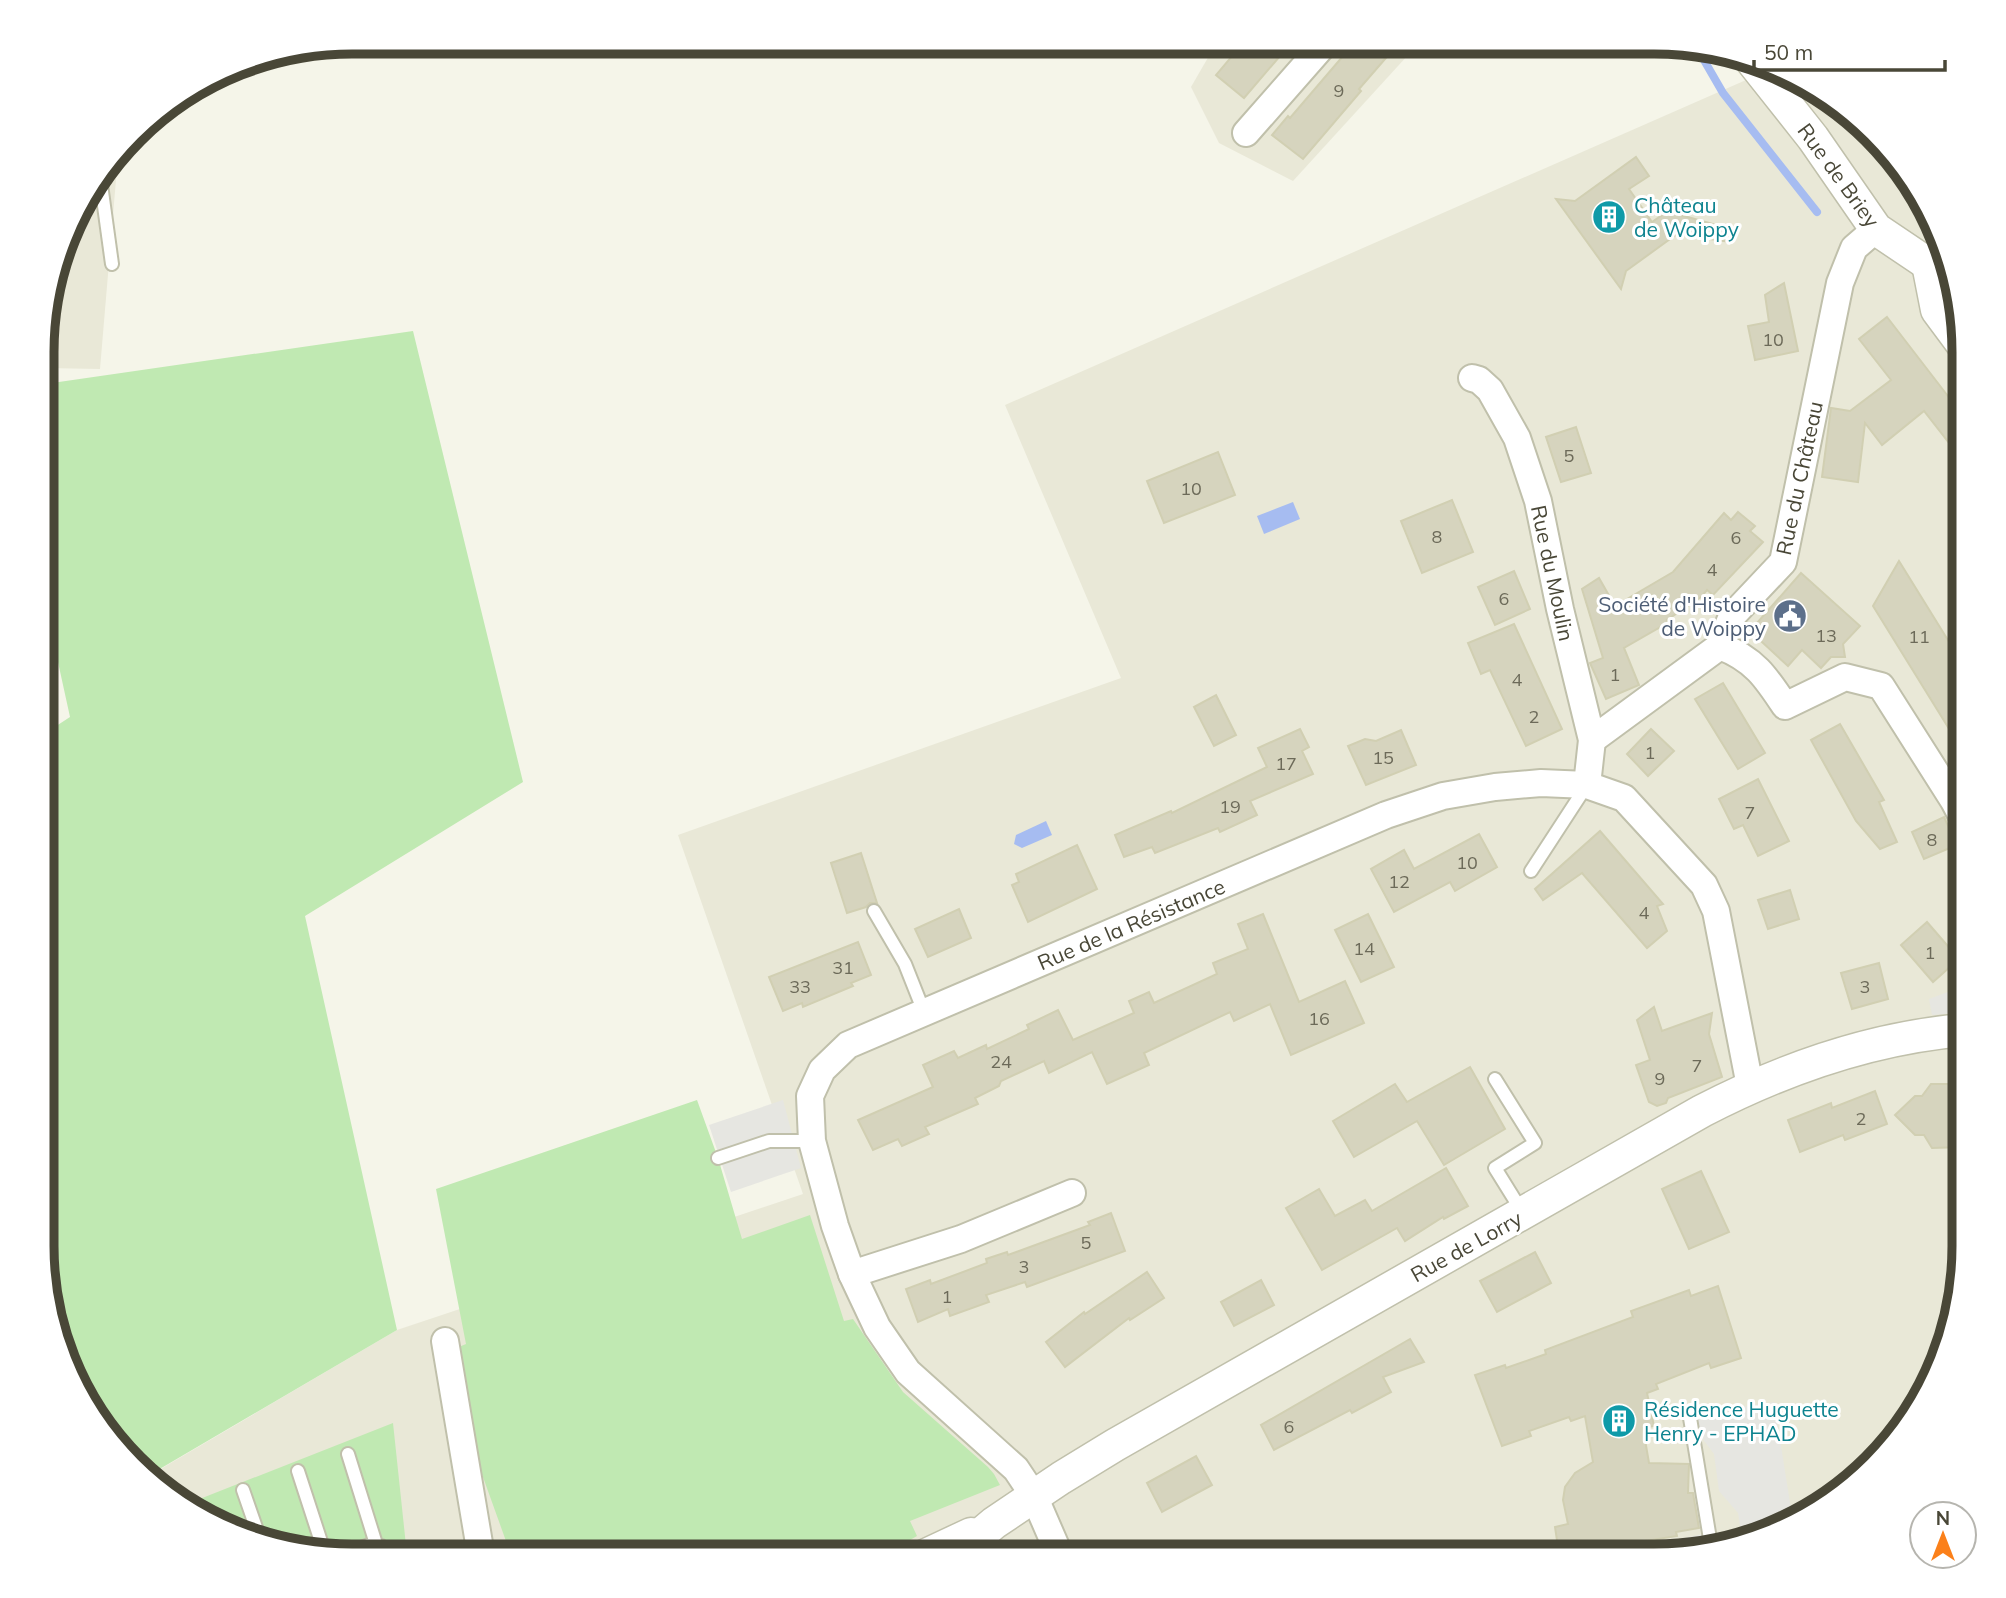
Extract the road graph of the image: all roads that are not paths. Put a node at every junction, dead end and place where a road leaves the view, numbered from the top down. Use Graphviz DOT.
graph roads {
  1 [pos="1316,54"];
  2 [pos="1763,75"];
  3 [pos="1246,133"];
  4 [pos="102,190"];
  5 [pos="1876,229"];
  6 [pos="1935,262"];
  7 [pos="112,264"];
  8 [pos="1951,329"];
  9 [pos="1472,378"];
  10 [pos="1720,646"];
  11 [pos="1592,740"];
  12 [pos="1587,785"];
  13 [pos="1952,799"];
  14 [pos="1531,871"];
  15 [pos="874,911"];
  16 [pos="925,1012"];
  17 [pos="1952,1031"];
  18 [pos="1495,1079"];
  19 [pos="1751,1086"];
  20 [pos="812,1141"];
  21 [pos="718,1158"];
  22 [pos="1072,1193"];
  23 [pos="1523,1213"];
  24 [pos="852,1274"];
  25 [pos="445,1341"];
  26 [pos="1689,1412"];
  27 [pos="348,1454"];
  28 [pos="298,1471"];
  29 [pos="243,1490"];
  30 [pos="1034,1496"];
  31 [pos="994,1523"];
  32 [pos="256,1528"];
  33 [pos="1710,1538"];
  34 [pos="321,1542"];
  35 [pos="382,1544"];
  36 [pos="479,1544"];
  37 [pos="949,1544"];
  38 [pos="969,1544"];
  39 [pos="1055,1544"];
  1 -- 3 [label="street"];
  2 -- 5 [label="street, Rue de Briey"];
  4 -- 7 [label="lane"];
  5 -- 6 [label="street, Rue de Briey"];
  5 -- 10 [label="street, Rue du Château"];
  6 -- 8 [label="street"];
  9 -- 11 [label="street, Rue du Moulin"];
  10 -- 11 [label="street"];
  10 -- 13 [label="street"];
  11 -- 12 [label="street, Rue du Moulin"];
  12 -- 14 [label="lane"];
  12 -- 16 [label="street, Rue de la Résistance"];
  12 -- 19 [label="street, Rue de la Résistance"];
  15 -- 16 [label="lane"];
  16 -- 20 [label="street, Rue de la Résistance"];
  17 -- 19 [label="street, Rue de Lorry"];
  18 -- 23 [label="lane"];
  19 -- 23 [label="street, Rue de Lorry"];
  20 -- 21 [label="lane"];
  20 -- 24 [label="street, Rue de la Résistance"];
  22 -- 24 [label="street"];
  23 -- 30 [label="street, Rue de Lorry"];
  24 -- 30 [label="street, Rue de la Résistance"];
  25 -- 36 [label="street"];
  26 -- 33 [label="lane"];
  27 -- 35 [label="lane"];
  28 -- 34 [label="lane"];
  29 -- 32 [label="lane"];
  30 -- 31 [label="street, Rue de Lorry"];
  30 -- 39 [label="street, Rue de la Résistance"];
  31 -- 37 [label="street, Rue de Lorry"];
  31 -- 38 [label="street, Rue de Lorry"];
}
